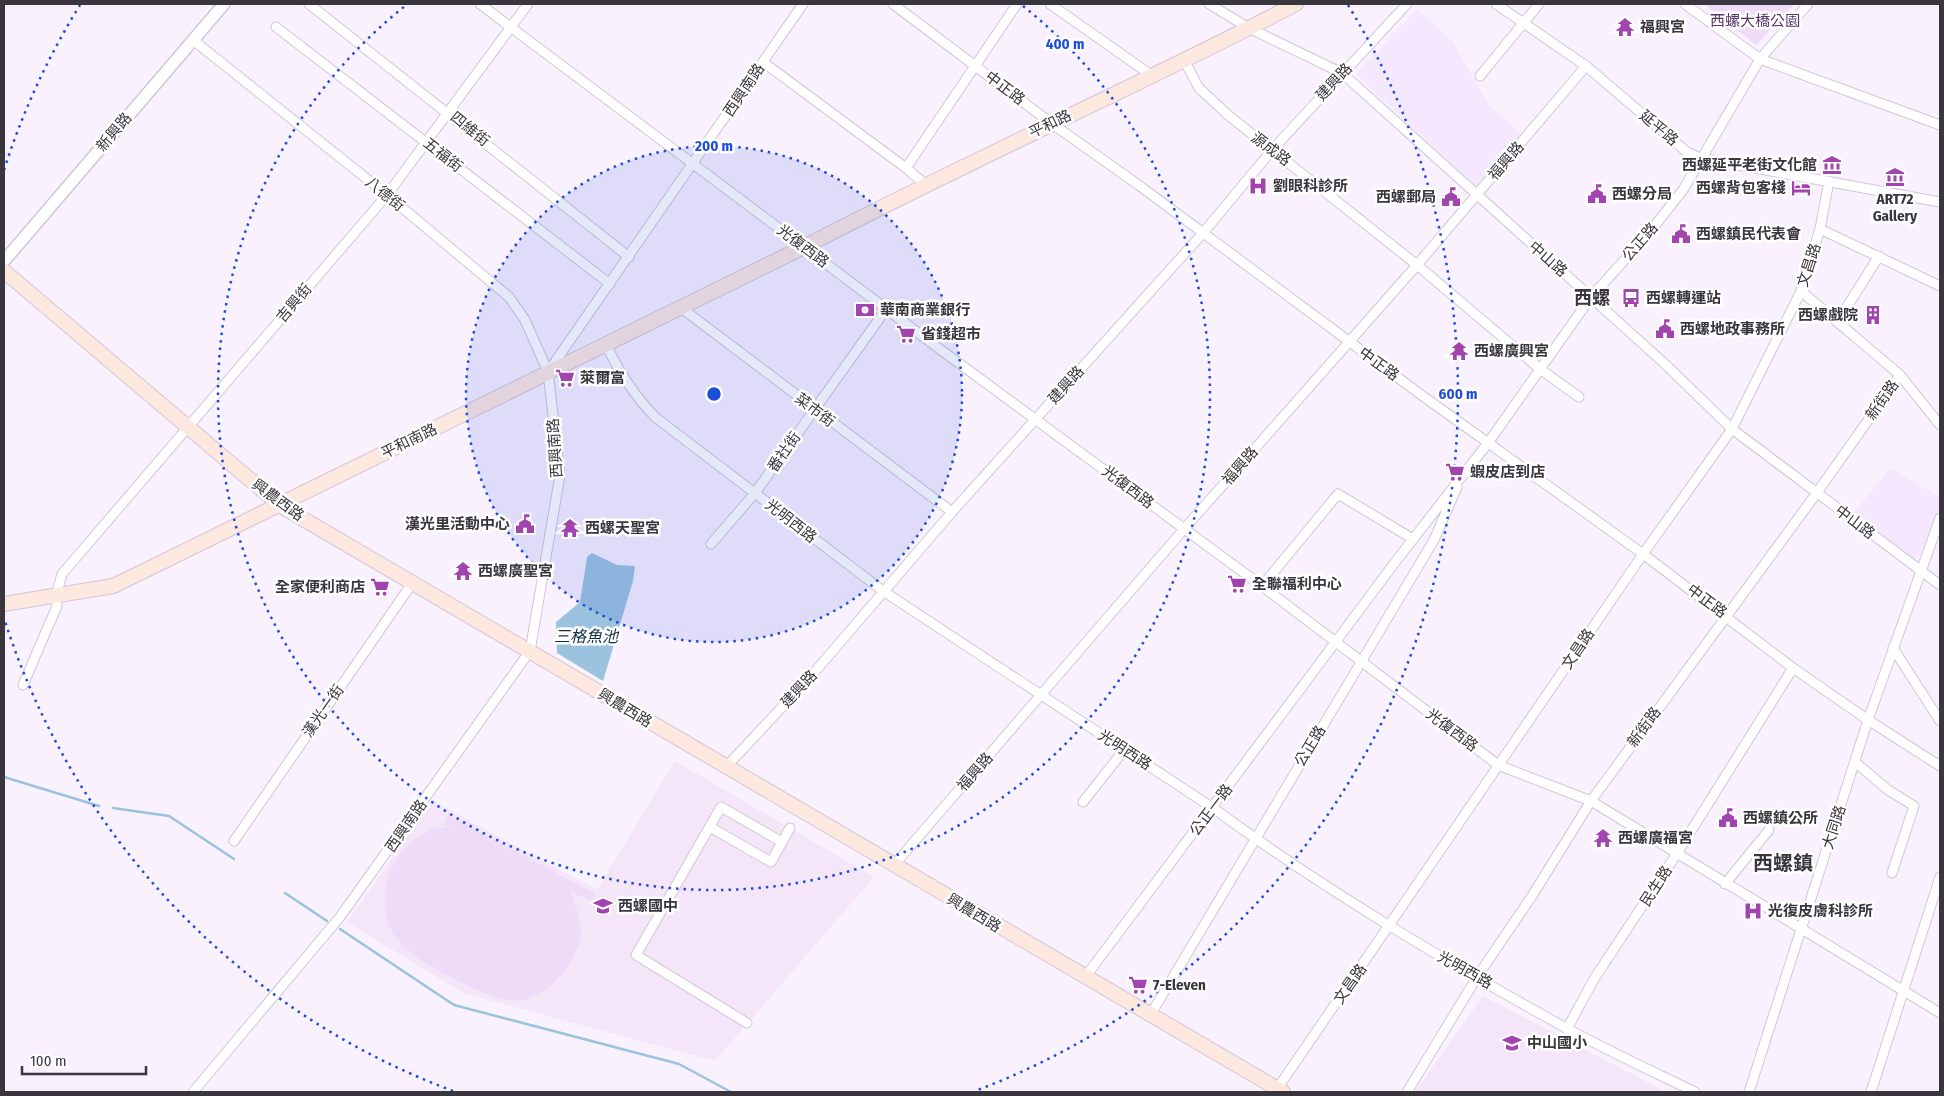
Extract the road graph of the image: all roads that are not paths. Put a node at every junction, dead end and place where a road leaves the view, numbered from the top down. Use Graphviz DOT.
graph roads {
  1 [pos="224,4"];
  2 [pos="309,4"];
  3 [pos="480,4"];
  4 [pos="528,4"];
  5 [pos="803,4"];
  6 [pos="893,4"];
  7 [pos="1017,4"];
  8 [pos="1050,4"];
  9 [pos="1209,4"];
  10 [pos="1296,4"];
  11 [pos="1407,4"];
  12 [pos="1496,4"];
  13 [pos="1539,4"];
  14 [pos="1685,4"];
  15 [pos="1808,4"];
  16 [pos="1523,24"];
  17 [pos="276,27"];
  18 [pos="511,27"];
  19 [pos="1249,28"];
  20 [pos="193,40"];
  21 [pos="1760,59"];
  22 [pos="1184,60"];
  23 [pos="763,62"];
  24 [pos="974,65"];
  25 [pos="1586,66"];
  26 [pos="1342,73"];
  27 [pos="1152,75"];
  28 [pos="1480,76"];
  29 [pos="449,112"];
  30 [pos="1051,123"];
  31 [pos="1940,125"];
  32 [pos="426,142"];
  33 [pos="1272,149"];
  34 [pos="1700,158"];
  35 [pos="694,164"];
  36 [pos="906,168"];
  37 [pos="1829,181"];
  38 [pos="926,185"];
  39 [pos="387,195"];
  40 [pos="1475,195"];
  41 [pos="1940,202"];
  42 [pos="1820,229"];
  43 [pos="1203,233"];
  44 [pos="804,247"];
  45 [pos="1879,256"];
  46 [pos="629,257"];
  47 [pos="4,261"];
  48 [pos="1417,265"];
  49 [pos="4,271"];
  50 [pos="610,284"];
  51 [pos="1940,286"];
  52 [pos="1801,291"];
  53 [pos="1591,297"];
  54 [pos="680,307"];
  55 [pos="886,308"];
  56 [pos="1838,321"];
  57 [pos="1349,342"];
  58 [pos="605,343"];
  59 [pos="1540,369"];
  60 [pos="548,372"];
  61 [pos="1900,375"];
  62 [pos="1579,398"];
  63 [pos="814,409"];
  64 [pos="1035,419"];
  65 [pos="1940,425"];
  66 [pos="187,428"];
  67 [pos="1732,429"];
  68 [pos="1488,443"];
  69 [pos="1463,475"];
  70 [pos="756,493"];
  71 [pos="1816,494"];
  72 [pos="281,506"];
  73 [pos="952,512"];
  74 [pos="1940,518"];
  75 [pos="1184,529"];
  76 [pos="1413,539"];
  77 [pos="711,544"];
  78 [pos="1643,554"];
  79 [pos="1920,572"];
  80 [pos="413,582"];
  81 [pos="1940,585"];
  82 [pos="1262,586"];
  83 [pos="883,591"];
  84 [pos="56,596"];
  85 [pos="4,604"];
  86 [pos="1726,615"];
  87 [pos="1335,643"];
  88 [pos="1893,648"];
  89 [pos="530,651"];
  90 [pos="1360,662"];
  91 [pos="1794,668"];
  92 [pos="23,686"];
  93 [pos="1042,695"];
  94 [pos="1868,720"];
  95 [pos="1940,721"];
  96 [pos="1124,750"];
  97 [pos="1854,762"];
  98 [pos="1498,765"];
  99 [pos="1940,766"];
  100 [pos="726,767"];
  101 [pos="1084,802"];
  102 [pos="1591,802"];
  103 [pos="1214,808"];
  104 [pos="710,827"];
  105 [pos="790,828"];
  106 [pos="1769,830"];
  107 [pos="1256,839"];
  108 [pos="234,841"];
  109 [pos="782,842"];
  110 [pos="1676,855"];
  111 [pos="894,866"];
  112 [pos="1892,872"];
  113 [pos="1940,877"];
  114 [pos="1725,884"];
  115 [pos="1389,927"];
  116 [pos="1802,928"];
  117 [pos="1086,976"];
  118 [pos="1477,977"];
  119 [pos="1904,990"];
  120 [pos="1940,1013"];
  121 [pos="1151,1014"];
  122 [pos="747,1023"];
  123 [pos="1567,1029"];
  124 [pos="1278,1091"];
  125 [pos="193,1092"];
  126 [pos="1407,1092"];
  127 [pos="1695,1092"];
  128 [pos="1749,1092"];
  129 [pos="1870,1092"];
  1 -- 20 [label="street, 新興路"];
  2 -- 29 [label="street, 四維街"];
  3 -- 18 [label="street, 光復西路"];
  4 -- 18 [label="street, 吉興街"];
  5 -- 23 [label="street, 西興南路"];
  6 -- 24 [label="street, 中正路"];
  7 -- 24 [label="street"];
  8 -- 27 [label="street"];
  9 -- 19 [label="street, 中山路"];
  10 -- 19 [label="main road, 平和路"];
  11 -- 26 [label="street, 建興路"];
  12 -- 16 [label="street, 延平路"];
  13 -- 16 [label="street"];
  14 -- 21 [label="street"];
  15 -- 21 [label="street, 公正路"];
  16 -- 25 [label="street, 延平路"];
  16 -- 28 [label="street"];
  17 -- 32 [label="street, 五福街"];
  18 -- 29 [label="street, 吉興街"];
  18 -- 35 [label="street, 光復西路"];
  19 -- 22 [label="main road, 平和路"];
  19 -- 26 [label="street, 中山路"];
  20 -- 39 [label="street, 八德街"];
  20 -- 47 [label="street, 新興路"];
  21 -- 31 [label="street"];
  21 -- 34 [label="street, 公正路"];
  22 -- 27 [label="main road, 平和路"];
  22 -- 33 [label="street, 源成路"];
  23 -- 35 [label="street, 西興南路"];
  23 -- 36 [label="street"];
  24 -- 30 [label="street, 中正路"];
  24 -- 36 [label="street"];
  25 -- 34 [label="street, 延平路"];
  25 -- 40 [label="street, 福興路"];
  26 -- 33 [label="street, 建興路"];
  26 -- 40 [label="street, 中山路"];
  27 -- 30 [label="main road, 平和路"];
  29 -- 32 [label="street, 吉興街"];
  29 -- 46 [label="street, 四維街"];
  30 -- 38 [label="main road, 平和路"];
  30 -- 43 [label="street, 中正路"];
  32 -- 39 [label="street, 吉興街"];
  32 -- 50 [label="street, 五福街"];
  33 -- 43 [label="street, 建興路"];
  33 -- 48 [label="street, 源成路"];
  34 -- 37 [label="street, 延平路"];
  34 -- 53 [label="street, 公正路"];
  35 -- 44 [label="street, 光復西路"];
  35 -- 46 [label="street, 西興南路"];
  36 -- 38 [label="street"];
  37 -- 41 [label="street, 延平路"];
  37 -- 42 [label="street, 文昌路"];
  38 -- 44 [label="main road, 平和路"];
  39 -- 60 [label="street, 八德街"];
  39 -- 66 [label="street, 吉興街"];
  40 -- 48 [label="street, 福興路"];
  40 -- 53 [label="street, 中山路"];
  42 -- 45 [label="street"];
  42 -- 52 [label="street, 文昌路"];
  43 -- 57 [label="street, 中正路"];
  43 -- 64 [label="street, 建興路"];
  44 -- 54 [label="main road, 平和南路"];
  44 -- 55 [label="street, 光復西路"];
  45 -- 51 [label="street"];
  45 -- 56 [label="street"];
  46 -- 50 [label="street, 西興南路"];
  48 -- 57 [label="street, 福興路"];
  48 -- 59 [label="street, 源成路"];
  49 -- 66 [label="main road, 興農西路"];
  50 -- 60 [label="street, 西興南路"];
  52 -- 56 [label="street"];
  52 -- 67 [label="street, 文昌路"];
  53 -- 59 [label="street, 公正路"];
  53 -- 67 [label="street, 中山路"];
  54 -- 58 [label="main road, 平和南路"];
  54 -- 63 [label="street, 菜市街"];
  55 -- 63 [label="street, 番社街"];
  55 -- 64 [label="street, 光復西路"];
  56 -- 61 [label="street"];
  57 -- 68 [label="street, 中正路"];
  57 -- 75 [label="street, 福興路"];
  58 -- 60 [label="main road, 平和南路"];
  58 -- 70 [label="street, 光明西路"];
  59 -- 62 [label="street, 源成路"];
  59 -- 68 [label="street, 公正路"];
  60 -- 72 [label="main road, 平和南路"];
  60 -- 89 [label="street, 西興南路"];
  61 -- 65 [label="street"];
  61 -- 71 [label="street, 新街路"];
  63 -- 70 [label="street, 番社街"];
  63 -- 73 [label="street, 菜市街"];
  64 -- 73 [label="street, 建興路"];
  64 -- 75 [label="street, 光復西路"];
  66 -- 72 [label="main road, 興農西路"];
  66 -- 84 [label="street, 吉興街"];
  67 -- 71 [label="street, 中山路"];
  67 -- 78 [label="street, 文昌路"];
  68 -- 69 [label="street, 公正路"];
  68 -- 78 [label="street, 中正路"];
  69 -- 76 [label="street, 公正路"];
  69 -- 90 [label="street, 公正路"];
  70 -- 77 [label="street, 番社街"];
  70 -- 83 [label="street, 光明西路"];
  71 -- 79 [label="street, 中山路"];
  71 -- 86 [label="street, 新街路"];
  72 -- 80 [label="main road, 興農西路"];
  72 -- 84 [label="main road, 平和南路"];
  73 -- 83 [label="street, 建興路"];
  74 -- 79 [label="street, 大同路"];
  75 -- 82 [label="street, 光復西路"];
  75 -- 93 [label="street, 福興路"];
  76 -- 82 [label="street"];
  76 -- 87 [label="street, 公正路"];
  78 -- 86 [label="street, 中正路"];
  78 -- 98 [label="street, 文昌路"];
  79 -- 81 [label="street, 中山路"];
  79 -- 88 [label="street, 大同路"];
  80 -- 89 [label="main road, 興農西路"];
  80 -- 108 [label="street, 漢光一街"];
  82 -- 87 [label="street, 光復西路"];
  83 -- 93 [label="street, 光明西路"];
  83 -- 100 [label="street, 建興路"];
  84 -- 85 [label="main road, 平和南路"];
  84 -- 92 [label="street, 吉興街"];
  86 -- 91 [label="street, 中正路"];
  86 -- 102 [label="street, 新街路"];
  87 -- 90 [label="street, 光復西路"];
  87 -- 103 [label="street, 公正一路"];
  88 -- 94 [label="street, 大同路"];
  88 -- 95 [label="street"];
  89 -- 100 [label="main road, 興農西路"];
  89 -- 125 [label="street, 西興南路"];
  90 -- 98 [label="street, 光復西路"];
  90 -- 107 [label="street, 公正路"];
  91 -- 94 [label="street, 中正路"];
  91 -- 110 [label="street, 民生路"];
  93 -- 96 [label="street, 光明西路"];
  93 -- 111 [label="street, 福興路"];
  94 -- 97 [label="street, 大同路"];
  94 -- 99 [label="street, 中正路"];
  96 -- 101 [label="street"];
  96 -- 103 [label="street, 光明西路"];
  97 -- 112 [label="street"];
  97 -- 116 [label="street, 大同路"];
  98 -- 102 [label="street, 光復西路"];
  98 -- 115 [label="street, 文昌路"];
  100 -- 111 [label="main road, 興農西路"];
  102 -- 110 [label="street, 光復西路"];
  102 -- 118 [label="street, 新街路"];
  103 -- 107 [label="street, 光明西路"];
  103 -- 117 [label="street, 公正一路"];
  104 -- 109 [label="street"];
  104 -- 109 [label="street"];
  104 -- 122 [label="street"];
  105 -- 109 [label="street"];
  106 -- 114 [label="street"];
  107 -- 115 [label="street, 光明西路"];
  107 -- 121 [label="street, 公正路"];
  110 -- 114 [label="street, 光復西路"];
  110 -- 123 [label="street, 民生路"];
  111 -- 117 [label="main road, 興農西路"];
  113 -- 119 [label="street"];
  114 -- 116 [label="street, 光復西路"];
  115 -- 118 [label="street, 光明西路"];
  115 -- 124 [label="street, 文昌路"];
  116 -- 119 [label="street, 光復西路"];
  116 -- 128 [label="street, 大同路"];
  117 -- 121 [label="main road, 興農西路"];
  118 -- 123 [label="street, 光明西路"];
  118 -- 126 [label="street, 新街路"];
  119 -- 120 [label="street, 光復西路"];
  119 -- 129 [label="street"];
  121 -- 124 [label="main road, 興農西路"];
  123 -- 127 [label="street, 光明西路"];
}
